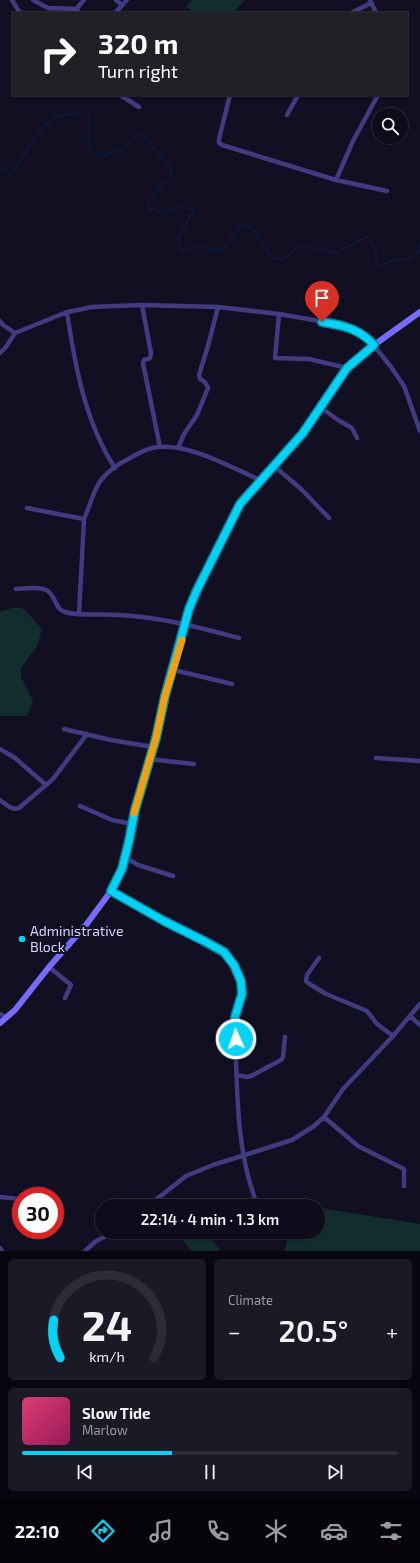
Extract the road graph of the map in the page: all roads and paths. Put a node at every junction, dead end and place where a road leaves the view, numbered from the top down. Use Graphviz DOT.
graph roads {
  1 [pos="12,0"];
  2 [pos="33,0"];
  3 [pos="84,0"];
  4 [pos="116,0"];
  5 [pos="127,0"];
  6 [pos="370,2"];
  7 [pos="122,5"];
  8 [pos="76,9"];
  9 [pos="19,12"];
  10 [pos="79,12"];
  11 [pos="116,12"];
  12 [pos="353,12"];
  13 [pos="375,12"];
  14 [pos="122,96"];
  15 [pos="230,96"];
  16 [pos="297,96"];
  17 [pos="377,96"];
  18 [pos="139,107"];
  19 [pos="287,115"];
  20 [pos="336,180"];
  21 [pos="387,191"];
  22 [pos="142,305"];
  23 [pos="218,308"];
  24 [pos="67,312"];
  25 [pos="420,312"];
  26 [pos="279,314"];
  27 [pos="0,321"];
  28 [pos="15,333"];
  29 [pos="374,345"];
  30 [pos="0,353"];
  31 [pos="347,368"];
  32 [pos="320,407"];
  33 [pos="420,431"];
  34 [pos="357,438"];
  35 [pos="160,448"];
  36 [pos="178,448"];
  37 [pos="274,466"];
  38 [pos="116,468"];
  39 [pos="262,481"];
  40 [pos="27,508"];
  41 [pos="329,518"];
  42 [pos="84,519"];
  43 [pos="16,589"];
  44 [pos="79,614"];
  45 [pos="186,624"];
  46 [pos="239,638"];
  47 [pos="174,670"];
  48 [pos="232,684"];
  49 [pos="64,728"];
  50 [pos="87,734"];
  51 [pos="153,747"];
  52 [pos="0,749"];
  53 [pos="376,758"];
  54 [pos="149,759"];
  55 [pos="420,761"];
  56 [pos="194,764"];
  57 [pos="46,785"];
  58 [pos="0,800"];
  59 [pos="80,806"];
  60 [pos="132,824"];
  61 [pos="125,857"];
  62 [pos="173,876"];
  63 [pos="111,891"];
  64 [pos="319,958"];
  65 [pos="49,967"];
  66 [pos="65,998"];
  67 [pos="420,1004"];
  68 [pos="0,1014"];
  69 [pos="410,1016"];
  70 [pos="6,1018"];
  71 [pos="0,1023"];
  72 [pos="420,1025"];
  73 [pos="393,1036"];
  74 [pos="286,1037"];
  75 [pos="237,1075"];
  76 [pos="324,1117"];
  77 [pos="244,1155"];
  78 [pos="404,1186"];
  79 [pos="0,1197"];
  80 [pos="12,1198"];
  81 [pos="157,1199"];
  82 [pos="255,1199"];
  83 [pos="100,1239"];
  84 [pos="0,1248"];
  85 [pos="2,1251"];
  86 [pos="85,1251"];
  1 -- 9 [label="street"];
  2 -- 8 [label="street"];
  3 -- 8 [label="street"];
  4 -- 7 [label="street"];
  5 -- 7 [label="street"];
  6 -- 12 [label="street"];
  6 -- 13 [label="street"];
  7 -- 11 [label="street"];
  8 -- 10 [label="street"];
  14 -- 18 [label="street"];
  15 -- 20 [label="street"];
  16 -- 19 [label="street"];
  17 -- 20 [label="street"];
  20 -- 21 [label="street"];
  22 -- 23 [label="street"];
  22 -- 24 [label="street"];
  22 -- 35 [label="street"];
  23 -- 26 [label="street"];
  23 -- 36 [label="street"];
  24 -- 28 [label="street"];
  24 -- 38 [label="street"];
  25 -- 29 [label="street"];
  26 -- 29 [label="street"];
  26 -- 31 [label="street"];
  27 -- 28 [label="street"];
  28 -- 30 [label="street"];
  29 -- 31 [label="street"];
  29 -- 33 [label="street"];
  31 -- 32 [label="street"];
  32 -- 34 [label="street"];
  32 -- 37 [label="street"];
  35 -- 36 [label="street"];
  35 -- 38 [label="street"];
  36 -- 39 [label="street"];
  37 -- 39 [label="street"];
  37 -- 41 [label="street"];
  38 -- 42 [label="street"];
  39 -- 45 [label="street"];
  40 -- 42 [label="street"];
  42 -- 44 [label="street"];
  43 -- 44 [label="street"];
  44 -- 45 [label="street"];
  45 -- 46 [label="street"];
  45 -- 47 [label="street"];
  47 -- 48 [label="street"];
  47 -- 51 [label="street"];
  49 -- 50 [label="street"];
  50 -- 51 [label="street"];
  50 -- 57 [label="street"];
  51 -- 54 [label="street"];
  52 -- 57 [label="street"];
  53 -- 55 [label="street"];
  54 -- 56 [label="street"];
  54 -- 60 [label="street"];
  57 -- 58 [label="street"];
  59 -- 60 [label="street"];
  60 -- 61 [label="street"];
  61 -- 62 [label="street"];
  61 -- 63 [label="street"];
  63 -- 65 [label="street"];
  63 -- 75 [label="street"];
  64 -- 73 [label="street"];
  65 -- 66 [label="street"];
  65 -- 70 [label="street"];
  67 -- 69 [label="street"];
  68 -- 70 [label="street"];
  69 -- 72 [label="street"];
  69 -- 73 [label="street"];
  70 -- 71 [label="street"];
  73 -- 76 [label="street"];
  74 -- 75 [label="street"];
  75 -- 77 [label="street"];
  76 -- 77 [label="street"];
  76 -- 78 [label="street"];
  77 -- 81 [label="street"];
  77 -- 82 [label="street"];
  79 -- 80 [label="street"];
  83 -- 86 [label="street"];
  84 -- 85 [label="street"];
}
